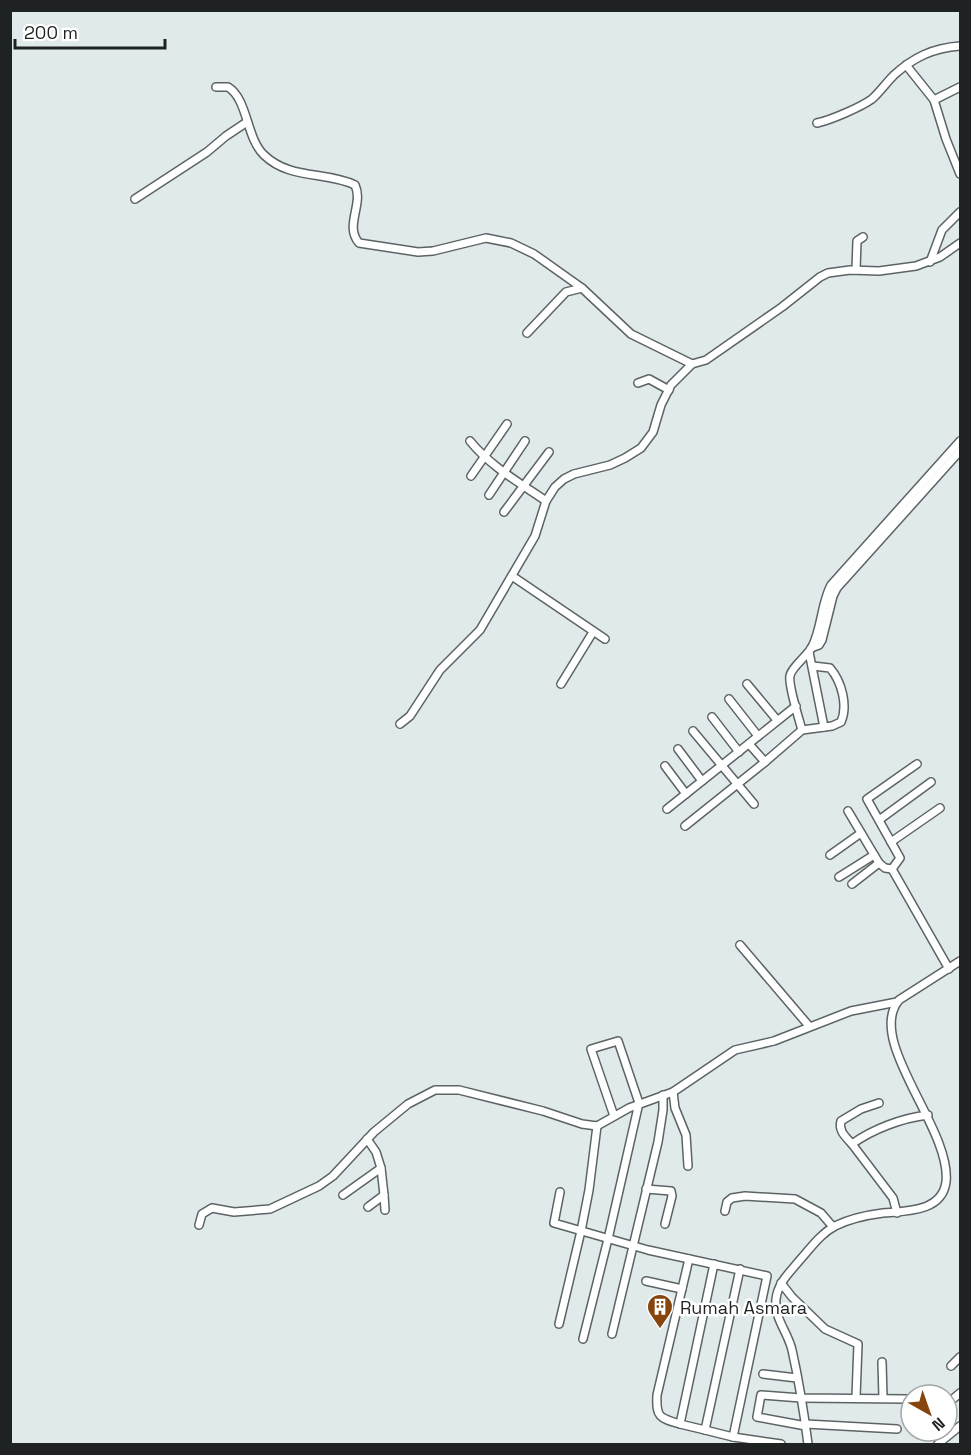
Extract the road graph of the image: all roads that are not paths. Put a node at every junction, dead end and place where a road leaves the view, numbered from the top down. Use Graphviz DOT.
graph roads {
  1 [pos="960,46"];
  2 [pos="906,65"];
  3 [pos="216,87"];
  4 [pos="960,87"];
  5 [pos="934,100"];
  6 [pos="247,122"];
  7 [pos="817,123"];
  8 [pos="959,164"];
  9 [pos="960,174"];
  10 [pos="135,199"];
  11 [pos="960,212"];
  12 [pos="863,237"];
  13 [pos="960,243"];
  14 [pos="930,262"];
  15 [pos="856,270"];
  16 [pos="582,288"];
  17 [pos="527,333"];
  18 [pos="692,364"];
  19 [pos="638,383"];
  20 [pos="669,390"];
  21 [pos="507,424"];
  22 [pos="471,441"];
  23 [pos="525,441"];
  24 [pos="960,441"];
  25 [pos="549,452"];
  26 [pos="960,452"];
  27 [pos="486,456"];
  28 [pos="504,471"];
  29 [pos="471,476"];
  30 [pos="524,486"];
  31 [pos="489,495"];
  32 [pos="546,501"];
  33 [pos="504,512"];
  34 [pos="512,576"];
  35 [pos="593,632"];
  36 [pos="605,639"];
  37 [pos="810,650"];
  38 [pos="813,666"];
  39 [pos="561,684"];
  40 [pos="747,684"];
  41 [pos="729,699"];
  42 [pos="796,706"];
  43 [pos="712,717"];
  44 [pos="777,720"];
  45 [pos="400,724"];
  46 [pos="824,727"];
  47 [pos="802,730"];
  48 [pos="693,731"];
  49 [pos="758,736"];
  50 [pos="749,744"];
  51 [pos="678,749"];
  52 [pos="739,752"];
  53 [pos="765,762"];
  54 [pos="917,764"];
  55 [pos="722,765"];
  56 [pos="665,766"];
  57 [pos="702,781"];
  58 [pos="931,782"];
  59 [pos="737,784"];
  60 [pos="686,794"];
  61 [pos="754,804"];
  62 [pos="940,808"];
  63 [pos="667,809"];
  64 [pos="848,811"];
  65 [pos="879,820"];
  66 [pos="685,826"];
  67 [pos="861,833"];
  68 [pos="891,842"];
  69 [pos="830,855"];
  70 [pos="874,855"];
  71 [pos="879,864"];
  72 [pos="892,869"];
  73 [pos="839,877"];
  74 [pos="852,884"];
  75 [pos="740,945"];
  76 [pos="960,961"];
  77 [pos="949,969"];
  78 [pos="897,1002"];
  79 [pos="809,1026"];
  80 [pos="673,1092"];
  81 [pos="663,1095"];
  82 [pos="639,1103"];
  83 [pos="879,1103"];
  84 [pos="928,1115"];
  85 [pos="614,1116"];
  86 [pos="597,1126"];
  87 [pos="367,1139"];
  88 [pos="852,1144"];
  89 [pos="688,1166"];
  90 [pos="381,1168"];
  91 [pos="646,1189"];
  92 [pos="560,1192"];
  93 [pos="344,1195"];
  94 [pos="384,1195"];
  95 [pos="368,1207"];
  96 [pos="385,1210"];
  97 [pos="724,1211"];
  98 [pos="897,1212"];
  99 [pos="665,1224"];
  100 [pos="199,1225"];
  101 [pos="833,1227"];
  102 [pos="581,1232"];
  103 [pos="608,1239"];
  104 [pos="632,1245"];
  105 [pos="689,1258"];
  106 [pos="714,1263"];
  107 [pos="740,1269"];
  108 [pos="646,1281"];
  109 [pos="781,1283"];
  110 [pos="682,1289"];
  111 [pos="559,1324"];
  112 [pos="612,1334"];
  113 [pos="582,1339"];
  114 [pos="960,1358"];
  115 [pos="882,1362"];
  116 [pos="951,1366"];
  117 [pos="763,1374"];
  118 [pos="797,1378"];
  119 [pos="856,1397"];
  120 [pos="801,1398"];
  121 [pos="883,1398"];
  122 [pos="899,1399"];
  123 [pos="680,1424"];
  124 [pos="806,1425"];
  125 [pos="960,1426"];
  126 [pos="897,1429"];
  127 [pos="705,1430"];
  128 [pos="733,1437"];
  129 [pos="781,1444"];
  130 [pos="808,1444"];
  131 [pos="939,1444"];
  1 -- 2 [label="street"];
  2 -- 5 [label="street"];
  2 -- 7 [label="street"];
  3 -- 6 [label="street"];
  4 -- 5 [label="street"];
  5 -- 8 [label="street"];
  6 -- 10 [label="street"];
  6 -- 16 [label="street"];
  8 -- 9 [label="street"];
  11 -- 14 [label="street"];
  12 -- 15 [label="street"];
  13 -- 14 [label="street"];
  14 -- 15 [label="street"];
  15 -- 18 [label="street"];
  16 -- 17 [label="street"];
  16 -- 18 [label="street"];
  18 -- 20 [label="street"];
  19 -- 20 [label="street"];
  20 -- 32 [label="street"];
  21 -- 27 [label="street"];
  22 -- 27 [label="street"];
  23 -- 28 [label="street"];
  24 -- 37 [label="street"];
  25 -- 30 [label="street"];
  26 -- 37 [label="street"];
  27 -- 28 [label="street"];
  27 -- 29 [label="street"];
  28 -- 30 [label="street"];
  28 -- 31 [label="street"];
  30 -- 32 [label="street"];
  30 -- 33 [label="street"];
  32 -- 34 [label="street"];
  34 -- 35 [label="street"];
  34 -- 45 [label="street"];
  35 -- 36 [label="street"];
  35 -- 39 [label="street"];
  37 -- 38 [label="street"];
  37 -- 42 [label="street"];
  38 -- 46 [label="street"];
  38 -- 46 [label="street"];
  40 -- 44 [label="street"];
  41 -- 49 [label="street"];
  42 -- 44 [label="street"];
  42 -- 47 [label="street"];
  43 -- 52 [label="street"];
  44 -- 49 [label="street"];
  46 -- 47 [label="street"];
  47 -- 53 [label="street"];
  48 -- 55 [label="street"];
  49 -- 50 [label="street"];
  50 -- 52 [label="street"];
  50 -- 53 [label="street"];
  51 -- 57 [label="street"];
  52 -- 55 [label="street"];
  53 -- 59 [label="street"];
  54 -- 65 [label="street"];
  55 -- 57 [label="street"];
  55 -- 59 [label="street"];
  56 -- 60 [label="street"];
  57 -- 60 [label="street"];
  58 -- 65 [label="street"];
  59 -- 61 [label="street"];
  59 -- 66 [label="street"];
  60 -- 63 [label="street"];
  62 -- 68 [label="street"];
  64 -- 67 [label="street"];
  65 -- 68 [label="street"];
  67 -- 69 [label="street"];
  67 -- 70 [label="street"];
  68 -- 72 [label="street"];
  70 -- 71 [label="street"];
  70 -- 73 [label="street"];
  71 -- 72 [label="street"];
  71 -- 74 [label="street"];
  72 -- 77 [label="street"];
  75 -- 79 [label="street"];
  76 -- 77 [label="street"];
  77 -- 78 [label="street"];
  78 -- 79 [label="street"];
  78 -- 84 [label="street"];
  79 -- 80 [label="street"];
  80 -- 81 [label="street"];
  80 -- 89 [label="street"];
  81 -- 82 [label="street"];
  81 -- 91 [label="street"];
  82 -- 85 [label="street"];
  82 -- 85 [label="street"];
  82 -- 103 [label="street"];
  83 -- 88 [label="street"];
  84 -- 88 [label="street"];
  84 -- 98 [label="street"];
  85 -- 86 [label="street"];
  86 -- 87 [label="street"];
  86 -- 102 [label="street"];
  87 -- 90 [label="street"];
  87 -- 100 [label="street"];
  88 -- 98 [label="street"];
  90 -- 93 [label="street"];
  90 -- 94 [label="street"];
  91 -- 99 [label="street"];
  91 -- 104 [label="street"];
  92 -- 102 [label="street"];
  94 -- 95 [label="street"];
  94 -- 96 [label="street"];
  97 -- 101 [label="street"];
  98 -- 101 [label="street"];
  101 -- 109 [label="street"];
  102 -- 103 [label="street"];
  102 -- 111 [label="street"];
  103 -- 104 [label="street"];
  103 -- 113 [label="street"];
  104 -- 105 [label="street"];
  104 -- 112 [label="street"];
  105 -- 106 [label="street"];
  105 -- 110 [label="street"];
  106 -- 107 [label="street"];
  106 -- 123 [label="street"];
  107 -- 127 [label="street"];
  107 -- 128 [label="street"];
  108 -- 110 [label="street"];
  109 -- 118 [label="street"];
  109 -- 119 [label="street"];
  110 -- 123 [label="street"];
  114 -- 116 [label="street"];
  115 -- 121 [label="street"];
  117 -- 118 [label="street"];
  118 -- 120 [label="street"];
  119 -- 120 [label="street"];
  119 -- 121 [label="street"];
  120 -- 124 [label="street"];
  120 -- 124 [label="street"];
  121 -- 122 [label="street"];
  123 -- 127 [label="street"];
  124 -- 126 [label="street"];
  124 -- 130 [label="street"];
  125 -- 131 [label="street"];
  127 -- 128 [label="street"];
  128 -- 129 [label="street"];
}
